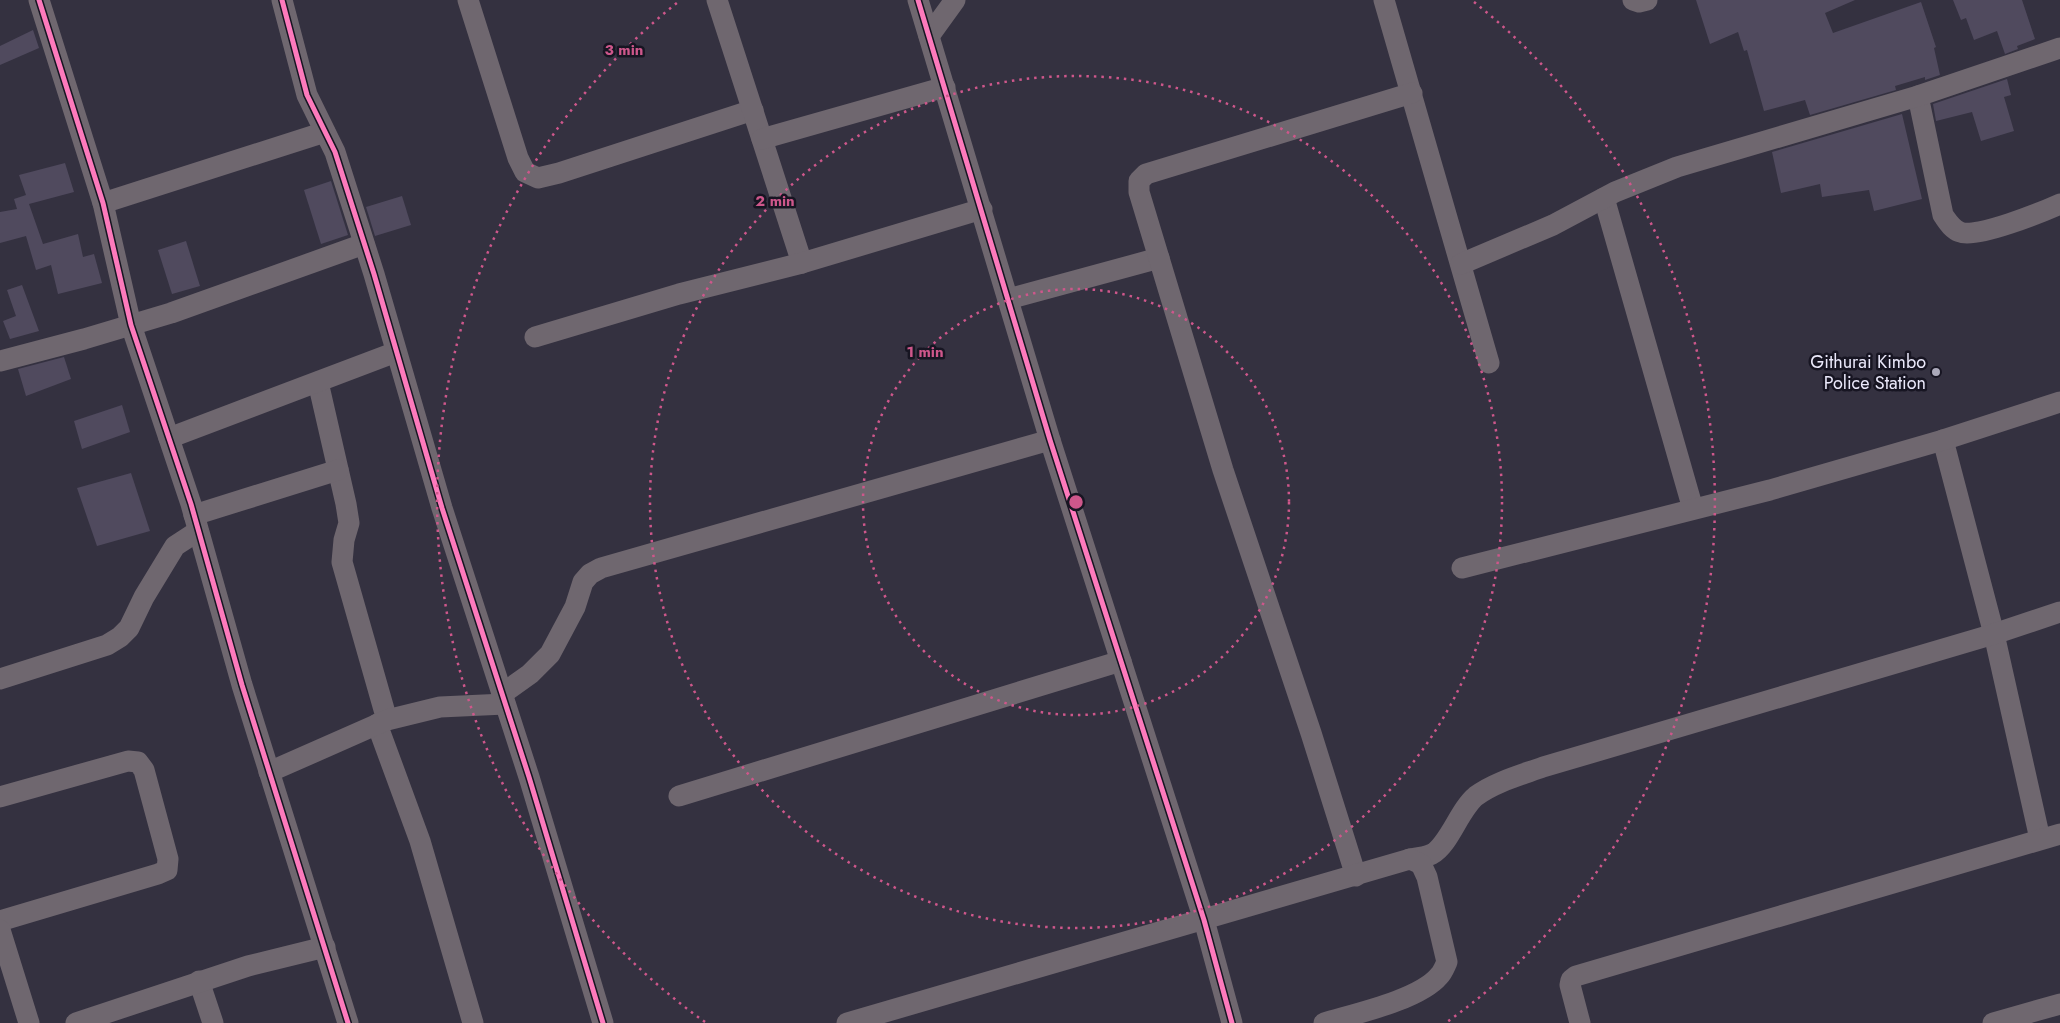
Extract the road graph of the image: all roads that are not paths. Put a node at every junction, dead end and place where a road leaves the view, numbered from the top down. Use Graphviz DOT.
graph roads {
  1 [pos="39,0"];
  2 [pos="282,0"];
  3 [pos="468,0"];
  4 [pos="717,0"];
  5 [pos="918,0"];
  6 [pos="955,0"];
  7 [pos="1384,0"];
  8 [pos="1633,0"];
  9 [pos="1647,0"];
  10 [pos="929,36"];
  11 [pos="2060,48"];
  12 [pos="945,87"];
  13 [pos="1412,93"];
  14 [pos="1918,96"];
  15 [pos="753,110"];
  16 [pos="325,132"];
  17 [pos="762,140"];
  18 [pos="1604,198"];
  19 [pos="103,203"];
  20 [pos="2060,204"];
  21 [pos="982,209"];
  22 [pos="364,244"];
  23 [pos="1159,258"];
  24 [pos="802,263"];
  25 [pos="1461,264"];
  26 [pos="1008,299"];
  27 [pos="131,325"];
  28 [pos="534,337"];
  29 [pos="396,352"];
  30 [pos="0,361"];
  31 [pos="1489,363"];
  32 [pos="318,382"];
  33 [pos="2060,402"];
  34 [pos="169,438"];
  35 [pos="1050,440"];
  36 [pos="1944,440"];
  37 [pos="338,470"];
  38 [pos="1693,509"];
  39 [pos="196,523"];
  40 [pos="1462,568"];
  41 [pos="2060,612"];
  42 [pos="1994,634"];
  43 [pos="1121,661"];
  44 [pos="0,680"];
  45 [pos="504,699"];
  46 [pos="382,722"];
  47 [pos="269,772"];
  48 [pos="0,796"];
  49 [pos="678,796"];
  50 [pos="2050,837"];
  51 [pos="1410,860"];
  52 [pos="1356,876"];
  53 [pos="1204,920"];
  54 [pos="0,921"];
  55 [pos="0,930"];
  56 [pos="325,947"];
  57 [pos="199,981"];
  58 [pos="2060,1004"];
  59 [pos="1999,1022"];
  60 [pos="29,1023"];
  61 [pos="76,1023"];
  62 [pos="213,1023"];
  63 [pos="348,1023"];
  64 [pos="473,1023"];
  65 [pos="603,1023"];
  66 [pos="846,1023"];
  67 [pos="1232,1023"];
  68 [pos="1324,1023"];
  69 [pos="1580,1023"];
  1 -- 19 [label="street"];
  2 -- 16 [label="street"];
  3 -- 15 [label="street"];
  4 -- 15 [label="street"];
  5 -- 10 [label="street"];
  6 -- 10 [label="street"];
  7 -- 13 [label="street"];
  8 -- 9 [label="street"];
  10 -- 12 [label="street"];
  11 -- 14 [label="street"];
  12 -- 17 [label="street"];
  12 -- 21 [label="street"];
  13 -- 23 [label="street"];
  13 -- 25 [label="street"];
  14 -- 18 [label="street"];
  14 -- 20 [label="street"];
  15 -- 17 [label="street"];
  16 -- 19 [label="street"];
  16 -- 22 [label="street"];
  17 -- 24 [label="street"];
  18 -- 25 [label="street"];
  18 -- 38 [label="street"];
  19 -- 27 [label="street"];
  21 -- 24 [label="street"];
  21 -- 26 [label="street"];
  22 -- 27 [label="street"];
  22 -- 29 [label="street"];
  23 -- 26 [label="street"];
  23 -- 52 [label="street"];
  24 -- 28 [label="street"];
  25 -- 31 [label="street"];
  26 -- 35 [label="street"];
  27 -- 30 [label="street"];
  27 -- 34 [label="street"];
  29 -- 32 [label="street"];
  29 -- 45 [label="street"];
  32 -- 34 [label="street"];
  32 -- 37 [label="street"];
  33 -- 36 [label="street"];
  34 -- 39 [label="street"];
  35 -- 43 [label="street"];
  35 -- 45 [label="street"];
  36 -- 38 [label="street"];
  36 -- 42 [label="street"];
  37 -- 39 [label="street"];
  37 -- 46 [label="street"];
  38 -- 40 [label="street"];
  39 -- 44 [label="street"];
  39 -- 47 [label="street"];
  41 -- 42 [label="street"];
  42 -- 50 [label="street"];
  42 -- 51 [label="street"];
  43 -- 49 [label="street"];
  43 -- 53 [label="street"];
  45 -- 46 [label="street"];
  45 -- 65 [label="street"];
  46 -- 47 [label="street"];
  46 -- 64 [label="street"];
  47 -- 56 [label="street"];
  48 -- 54 [label="street"];
  50 -- 69 [label="street"];
  51 -- 52 [label="street"];
  51 -- 68 [label="street"];
  52 -- 53 [label="street"];
  53 -- 66 [label="street"];
  53 -- 67 [label="street"];
  55 -- 60 [label="street"];
  56 -- 57 [label="street"];
  56 -- 63 [label="street"];
  57 -- 61 [label="street"];
  57 -- 62 [label="street"];
  58 -- 59 [label="street"];
}
